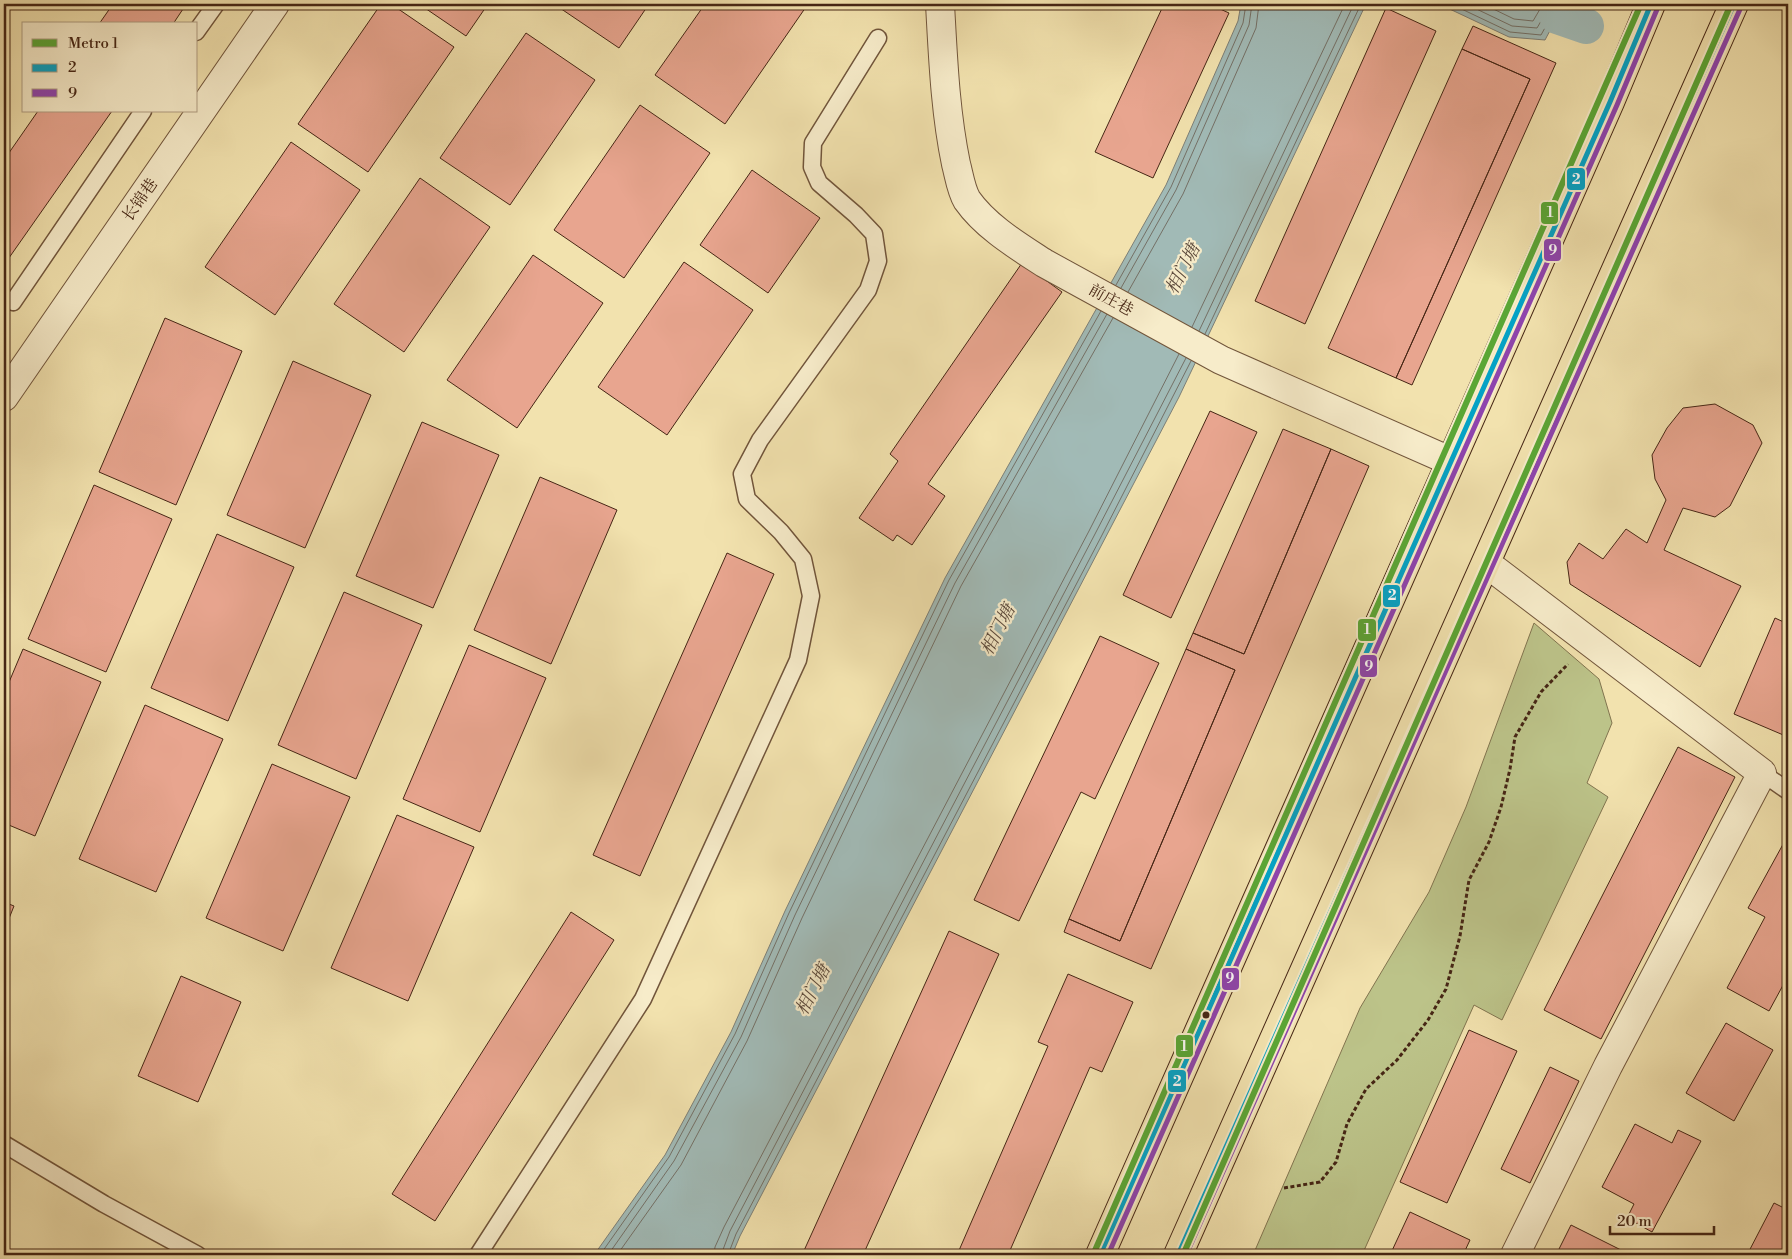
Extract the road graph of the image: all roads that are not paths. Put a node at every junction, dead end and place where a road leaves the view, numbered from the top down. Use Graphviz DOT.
graph roads {
  1 [pos="216,4"];
  2 [pos="275,4"];
  3 [pos="940,4"];
  4 [pos="1651,4"];
  5 [pos="1734,4"];
  6 [pos="198,29"];
  7 [pos="878,38"];
  8 [pos="142,112"];
  9 [pos="4,299"];
  10 [pos="4,397"];
  11 [pos="1450,462"];
  12 [pos="1486,563"];
  13 [pos="1762,773"];
  14 [pos="1788,791"];
  15 [pos="4,1144"];
  16 [pos="198,1255"];
  17 [pos="478,1255"];
  18 [pos="1100,1255"];
  19 [pos="1178,1255"];
  20 [pos="1515,1255"];
  1 -- 6 [label="lane"];
  2 -- 10 [label="street, 长锦巷"];
  3 -- 11 [label="street, 前庄巷"];
  4 -- 11 [label="main road"];
  5 -- 12 [label="main road"];
  7 -- 17 [label="lane"];
  8 -- 9 [label="lane"];
  11 -- 18 [label="main road"];
  12 -- 13 [label="street"];
  12 -- 19 [label="main road"];
  13 -- 14 [label="lane"];
  13 -- 20 [label="street"];
  15 -- 16 [label="lane"];
}
